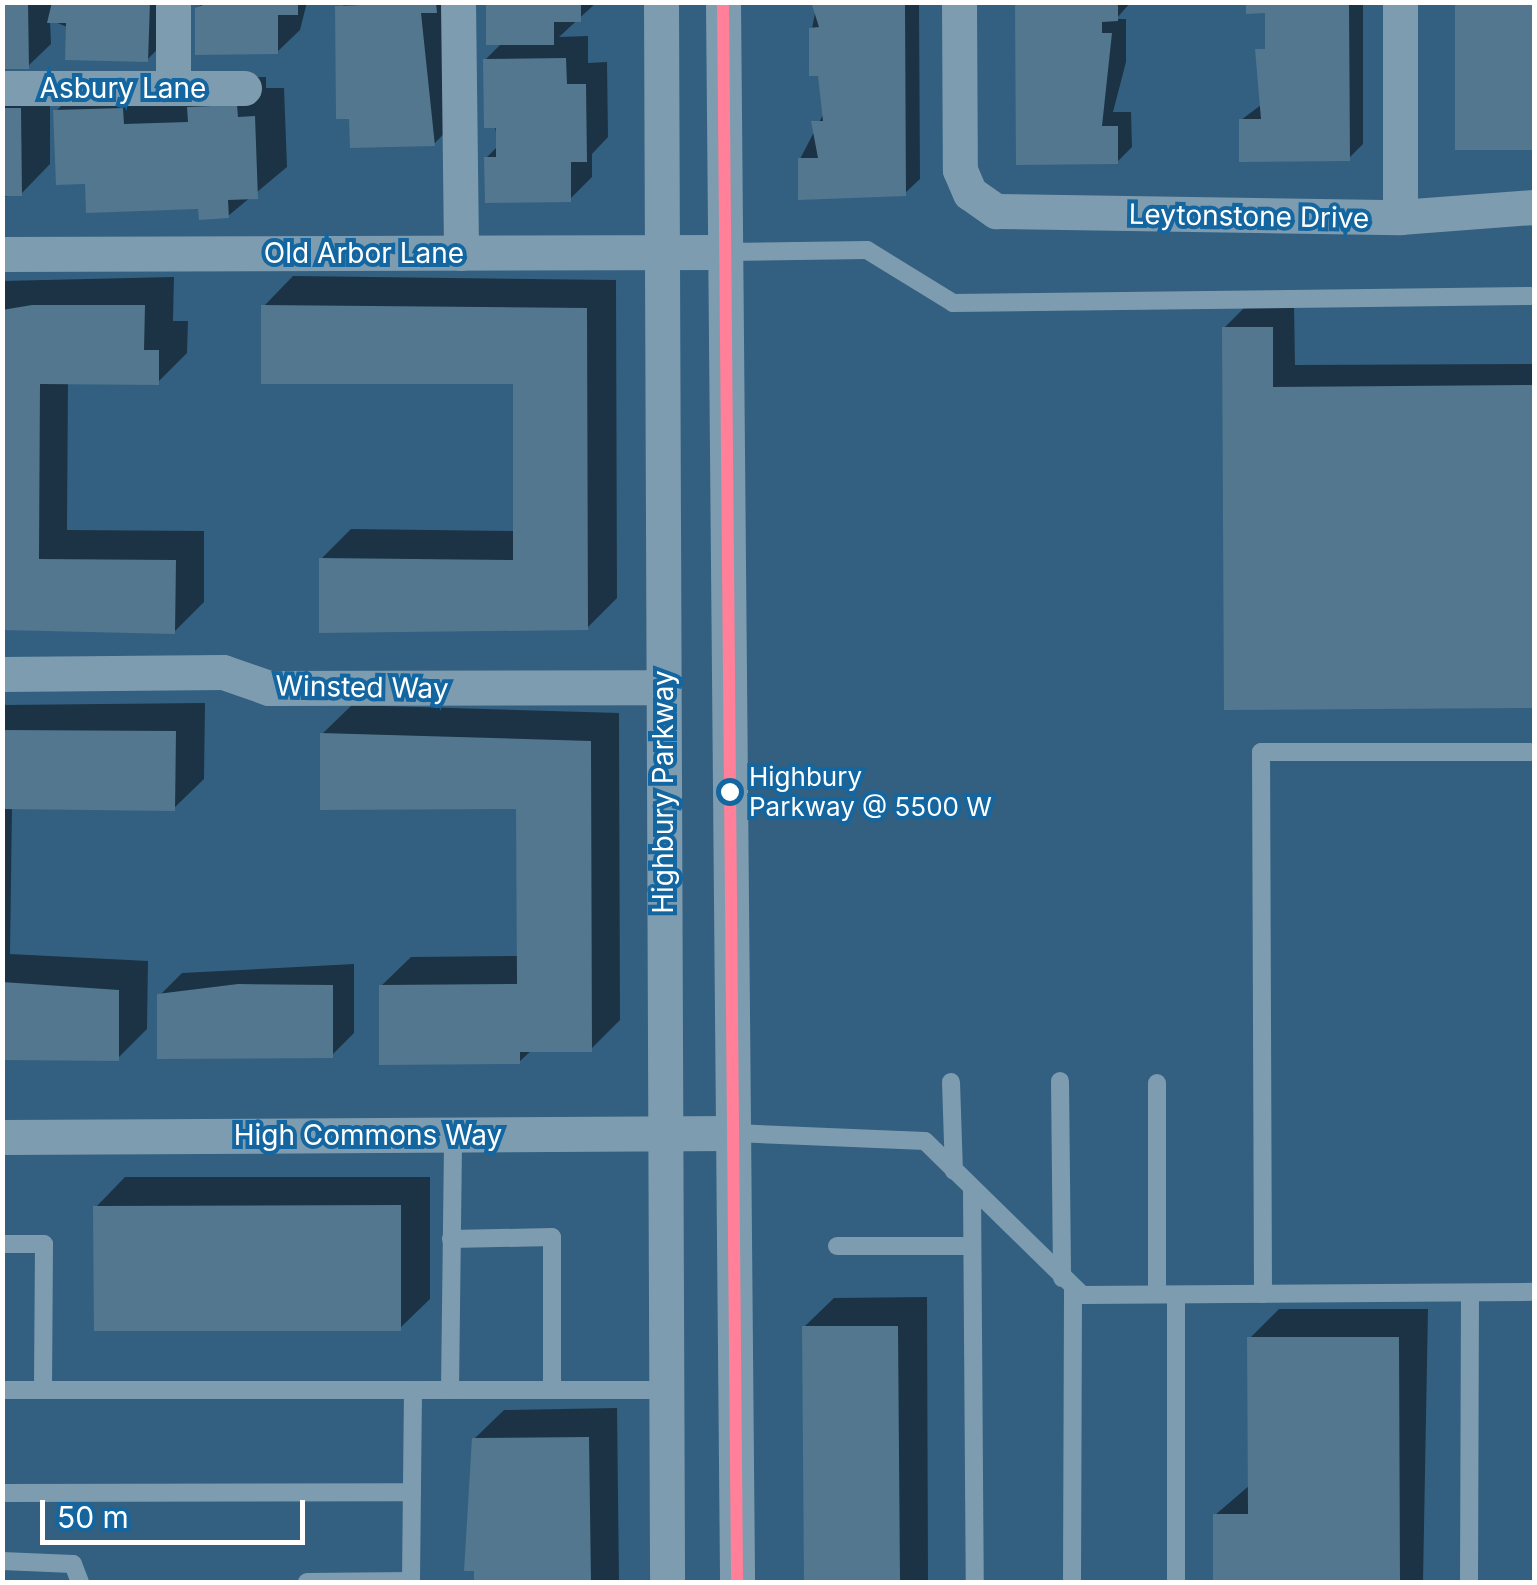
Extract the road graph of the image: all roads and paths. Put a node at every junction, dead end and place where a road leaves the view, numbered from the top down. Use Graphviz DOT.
graph roads {
  1 [pos="173,2"];
  2 [pos="458,2"];
  3 [pos="661,2"];
  4 [pos="723,2"];
  5 [pos="959,2"];
  6 [pos="1400,2"];
  7 [pos="2,88"];
  8 [pos="174,88"];
  9 [pos="244,88"];
  10 [pos="1534,207"];
  11 [pos="1400,217"];
  12 [pos="726,252"];
  13 [pos="461,253"];
  14 [pos="665,253"];
  15 [pos="2,254"];
  16 [pos="1534,296"];
  17 [pos="2,674"];
  18 [pos="663,687"];
  19 [pos="1534,752"];
  20 [pos="1060,1081"];
  21 [pos="951,1082"];
  22 [pos="1157,1083"];
  23 [pos="734,1133"];
  24 [pos="452,1134"];
  25 [pos="664,1134"];
  26 [pos="2,1137"];
  27 [pos="954,1171"];
  28 [pos="972,1189"];
  29 [pos="452,1239"];
  30 [pos="2,1244"];
  31 [pos="837,1246"];
  32 [pos="972,1246"];
  33 [pos="1067,1283"];
  34 [pos="1470,1292"];
  35 [pos="1534,1292"];
  36 [pos="1263,1294"];
  37 [pos="1167,1295"];
  38 [pos="2,1390"];
  39 [pos="43,1390"];
  40 [pos="413,1390"];
  41 [pos="450,1390"];
  42 [pos="552,1390"];
  43 [pos="665,1390"];
  44 [pos="412,1492"];
  45 [pos="2,1493"];
  46 [pos="2,1561"];
  47 [pos="80,1582"];
  48 [pos="307,1582"];
  49 [pos="667,1582"];
  50 [pos="737,1582"];
  51 [pos="975,1582"];
  52 [pos="1072,1582"];
  53 [pos="1176,1582"];
  54 [pos="1468,1582"];
  1 -- 8 [label="street"];
  2 -- 13 [label="street"];
  3 -- 14 [label="street, Highbury Parkway"];
  4 -- 12 [label="street"];
  5 -- 11 [label="street, Leytonstone Drive"];
  6 -- 11 [label="street"];
  7 -- 8 [label="street, Asbury Lane"];
  8 -- 9 [label="street, Asbury Lane"];
  10 -- 11 [label="street, Leytonstone Drive"];
  12 -- 14 [label="street, Old Arbor Lane"];
  12 -- 16 [label="lane"];
  12 -- 23 [label="street"];
  13 -- 14 [label="street, Old Arbor Lane"];
  13 -- 15 [label="street, Old Arbor Lane"];
  14 -- 18 [label="street, Highbury Parkway"];
  17 -- 18 [label="street, Winsted Way"];
  18 -- 25 [label="street, Highbury Parkway"];
  19 -- 36 [label="lane"];
  20 -- 33 [label="lane"];
  21 -- 27 [label="lane"];
  22 -- 37 [label="lane"];
  23 -- 25 [label="street, High Commons Way"];
  23 -- 27 [label="lane"];
  23 -- 50 [label="street"];
  24 -- 25 [label="street, High Commons Way"];
  24 -- 26 [label="street, High Commons Way"];
  24 -- 29 [label="lane"];
  25 -- 43 [label="street, Highbury Parkway"];
  27 -- 28 [label="lane"];
  28 -- 32 [label="lane"];
  28 -- 33 [label="lane"];
  29 -- 41 [label="lane"];
  29 -- 42 [label="lane"];
  30 -- 39 [label="lane"];
  31 -- 32 [label="lane"];
  32 -- 51 [label="lane"];
  33 -- 37 [label="lane"];
  33 -- 52 [label="lane"];
  34 -- 35 [label="lane"];
  34 -- 36 [label="lane"];
  34 -- 54 [label="lane"];
  36 -- 37 [label="lane"];
  37 -- 53 [label="lane"];
  38 -- 39 [label="lane"];
  39 -- 40 [label="lane"];
  40 -- 41 [label="lane"];
  40 -- 44 [label="lane"];
  41 -- 42 [label="lane"];
  42 -- 43 [label="lane"];
  43 -- 49 [label="street, Highbury Parkway"];
  44 -- 45 [label="lane"];
  44 -- 48 [label="lane"];
  46 -- 47 [label="lane"];
}
